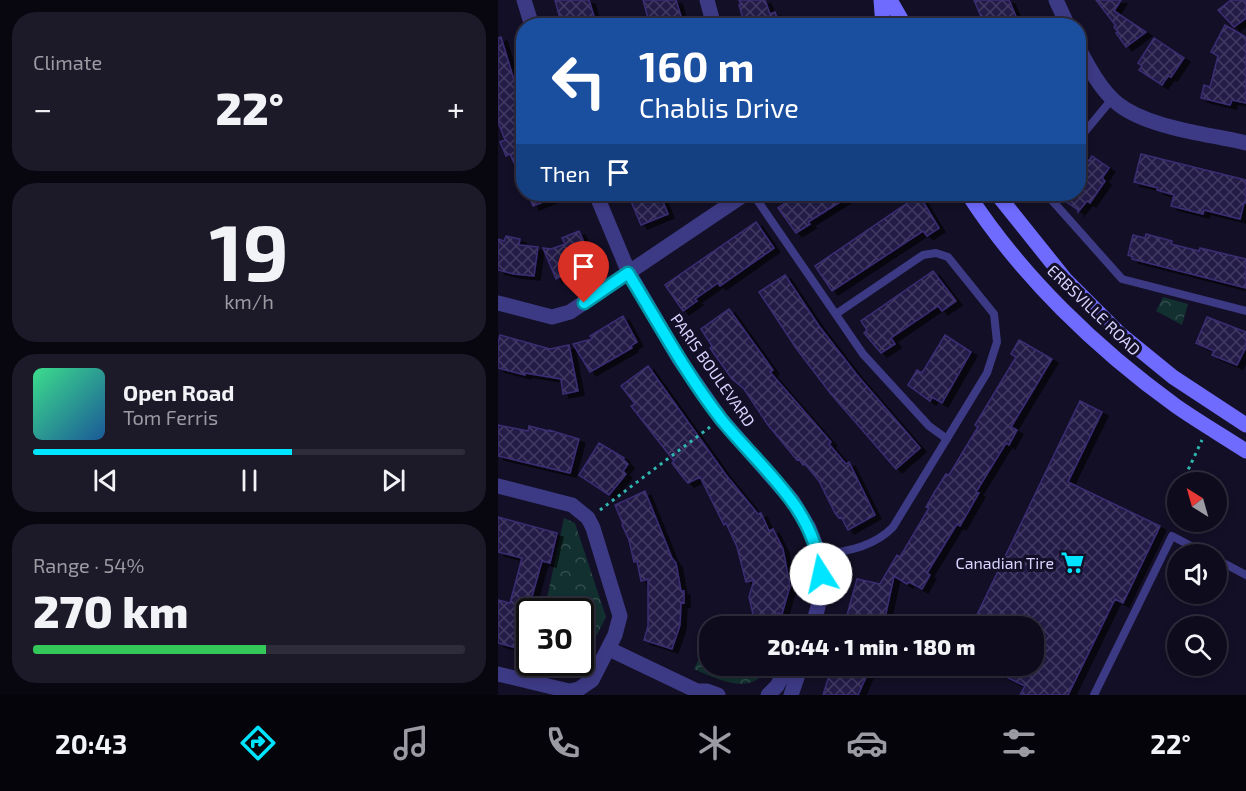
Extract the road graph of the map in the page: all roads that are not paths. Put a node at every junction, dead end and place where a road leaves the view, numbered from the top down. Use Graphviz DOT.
graph roads {
  1 [pos="524,0"];
  2 [pos="707,0"];
  3 [pos="881,0"];
  4 [pos="890,0"];
  5 [pos="1056,0"];
  6 [pos="530,18"];
  7 [pos="712,18"];
  8 [pos="882,18"];
  9 [pos="900,18"];
  10 [pos="1064,18"];
  11 [pos="1086,60"];
  12 [pos="1112,99"];
  13 [pos="1086,130"];
  14 [pos="1246,143"];
  15 [pos="599,201"];
  16 [pos="735,201"];
  17 [pos="758,201"];
  18 [pos="973,201"];
  19 [pos="1003,201"];
  20 [pos="1053,201"];
  21 [pos="628,273"];
  22 [pos="498,303"];
  23 [pos="1246,311"];
  24 [pos="836,314"];
  25 [pos="1246,425"];
  26 [pos="947,439"];
  27 [pos="1246,451"];
  28 [pos="498,486"];
  29 [pos="1168,544"];
  30 [pos="1187,544"];
  31 [pos="1167,546"];
  32 [pos="818,556"];
  33 [pos="1227,565"];
  34 [pos="1246,575"];
  35 [pos="815,616"];
  36 [pos="609,649"];
  37 [pos="498,674"];
  38 [pos="782,676"];
  39 [pos="798,676"];
  40 [pos="698,693"];
  41 [pos="718,695"];
  42 [pos="768,695"];
  43 [pos="791,695"];
  44 [pos="1094,695"];
  1 -- 6 [label="street"];
  2 -- 7 [label="street"];
  3 -- 8 [label="main road"];
  4 -- 9 [label="main road"];
  5 -- 10 [label="street"];
  11 -- 12 [label="street"];
  12 -- 13 [label="lane"];
  12 -- 14 [label="street"];
  15 -- 21 [label="street, PARIS BOULEVARD"];
  16 -- 21 [label="street"];
  17 -- 24 [label="lane"];
  18 -- 27 [label="main road, ERBSVILLE ROAD"];
  19 -- 25 [label="main road, ERBSVILLE ROAD"];
  20 -- 23 [label="lane"];
  21 -- 22 [label="street"];
  21 -- 32 [label="street, PARIS BOULEVARD"];
  24 -- 26 [label="lane"];
  24 -- 26 [label="lane"];
  26 -- 32 [label="lane"];
  28 -- 36 [label="street"];
  29 -- 30 [label="lane"];
  31 -- 44 [label="lane"];
  32 -- 35 [label="street, PARIS BOULEVARD"];
  33 -- 34 [label="lane"];
  36 -- 37 [label="street"];
  36 -- 40 [label="street"];
  38 -- 42 [label="street"];
  39 -- 43 [label="street"];
  40 -- 41 [label="street"];
}
